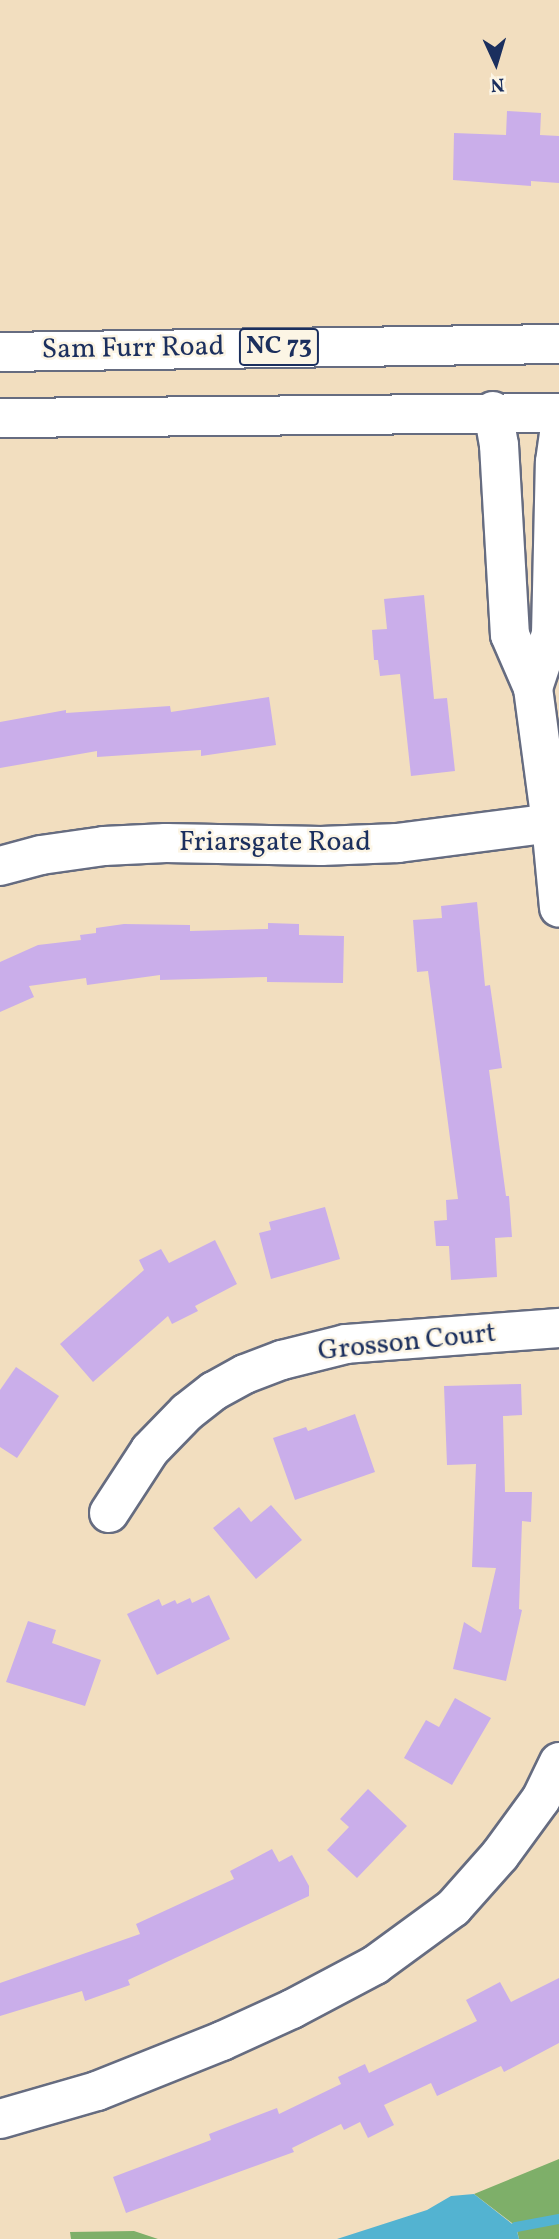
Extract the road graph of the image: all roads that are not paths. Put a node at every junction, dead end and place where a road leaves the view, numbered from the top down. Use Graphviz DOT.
graph roads {
  1 [pos="559,344"];
  2 [pos="0,352"];
  3 [pos="559,387"];
  4 [pos="493,411"];
  5 [pos="559,413"];
  6 [pos="252,414"];
  7 [pos="0,418"];
  8 [pos="559,432"];
  9 [pos="533,688"];
  10 [pos="551,823"];
  11 [pos="0,866"];
  12 [pos="559,908"];
  13 [pos="559,1328"];
  14 [pos="109,1513"];
  15 [pos="559,1762"];
  16 [pos="550,1804"];
  17 [pos="0,2119"];
  1 -- 2 [label="street, Sam Furr Road / NC 73"];
  3 -- 6 [label="street"];
  4 -- 5 [label="street"];
  4 -- 6 [label="street"];
  4 -- 9 [label="street"];
  6 -- 7 [label="street"];
  8 -- 9 [label="street"];
  9 -- 10 [label="street"];
  10 -- 11 [label="street, Friarsgate Road"];
  10 -- 12 [label="street"];
  13 -- 14 [label="street, Grosson Court"];
  15 -- 16 [label="street"];
  16 -- 17 [label="street"];
}
